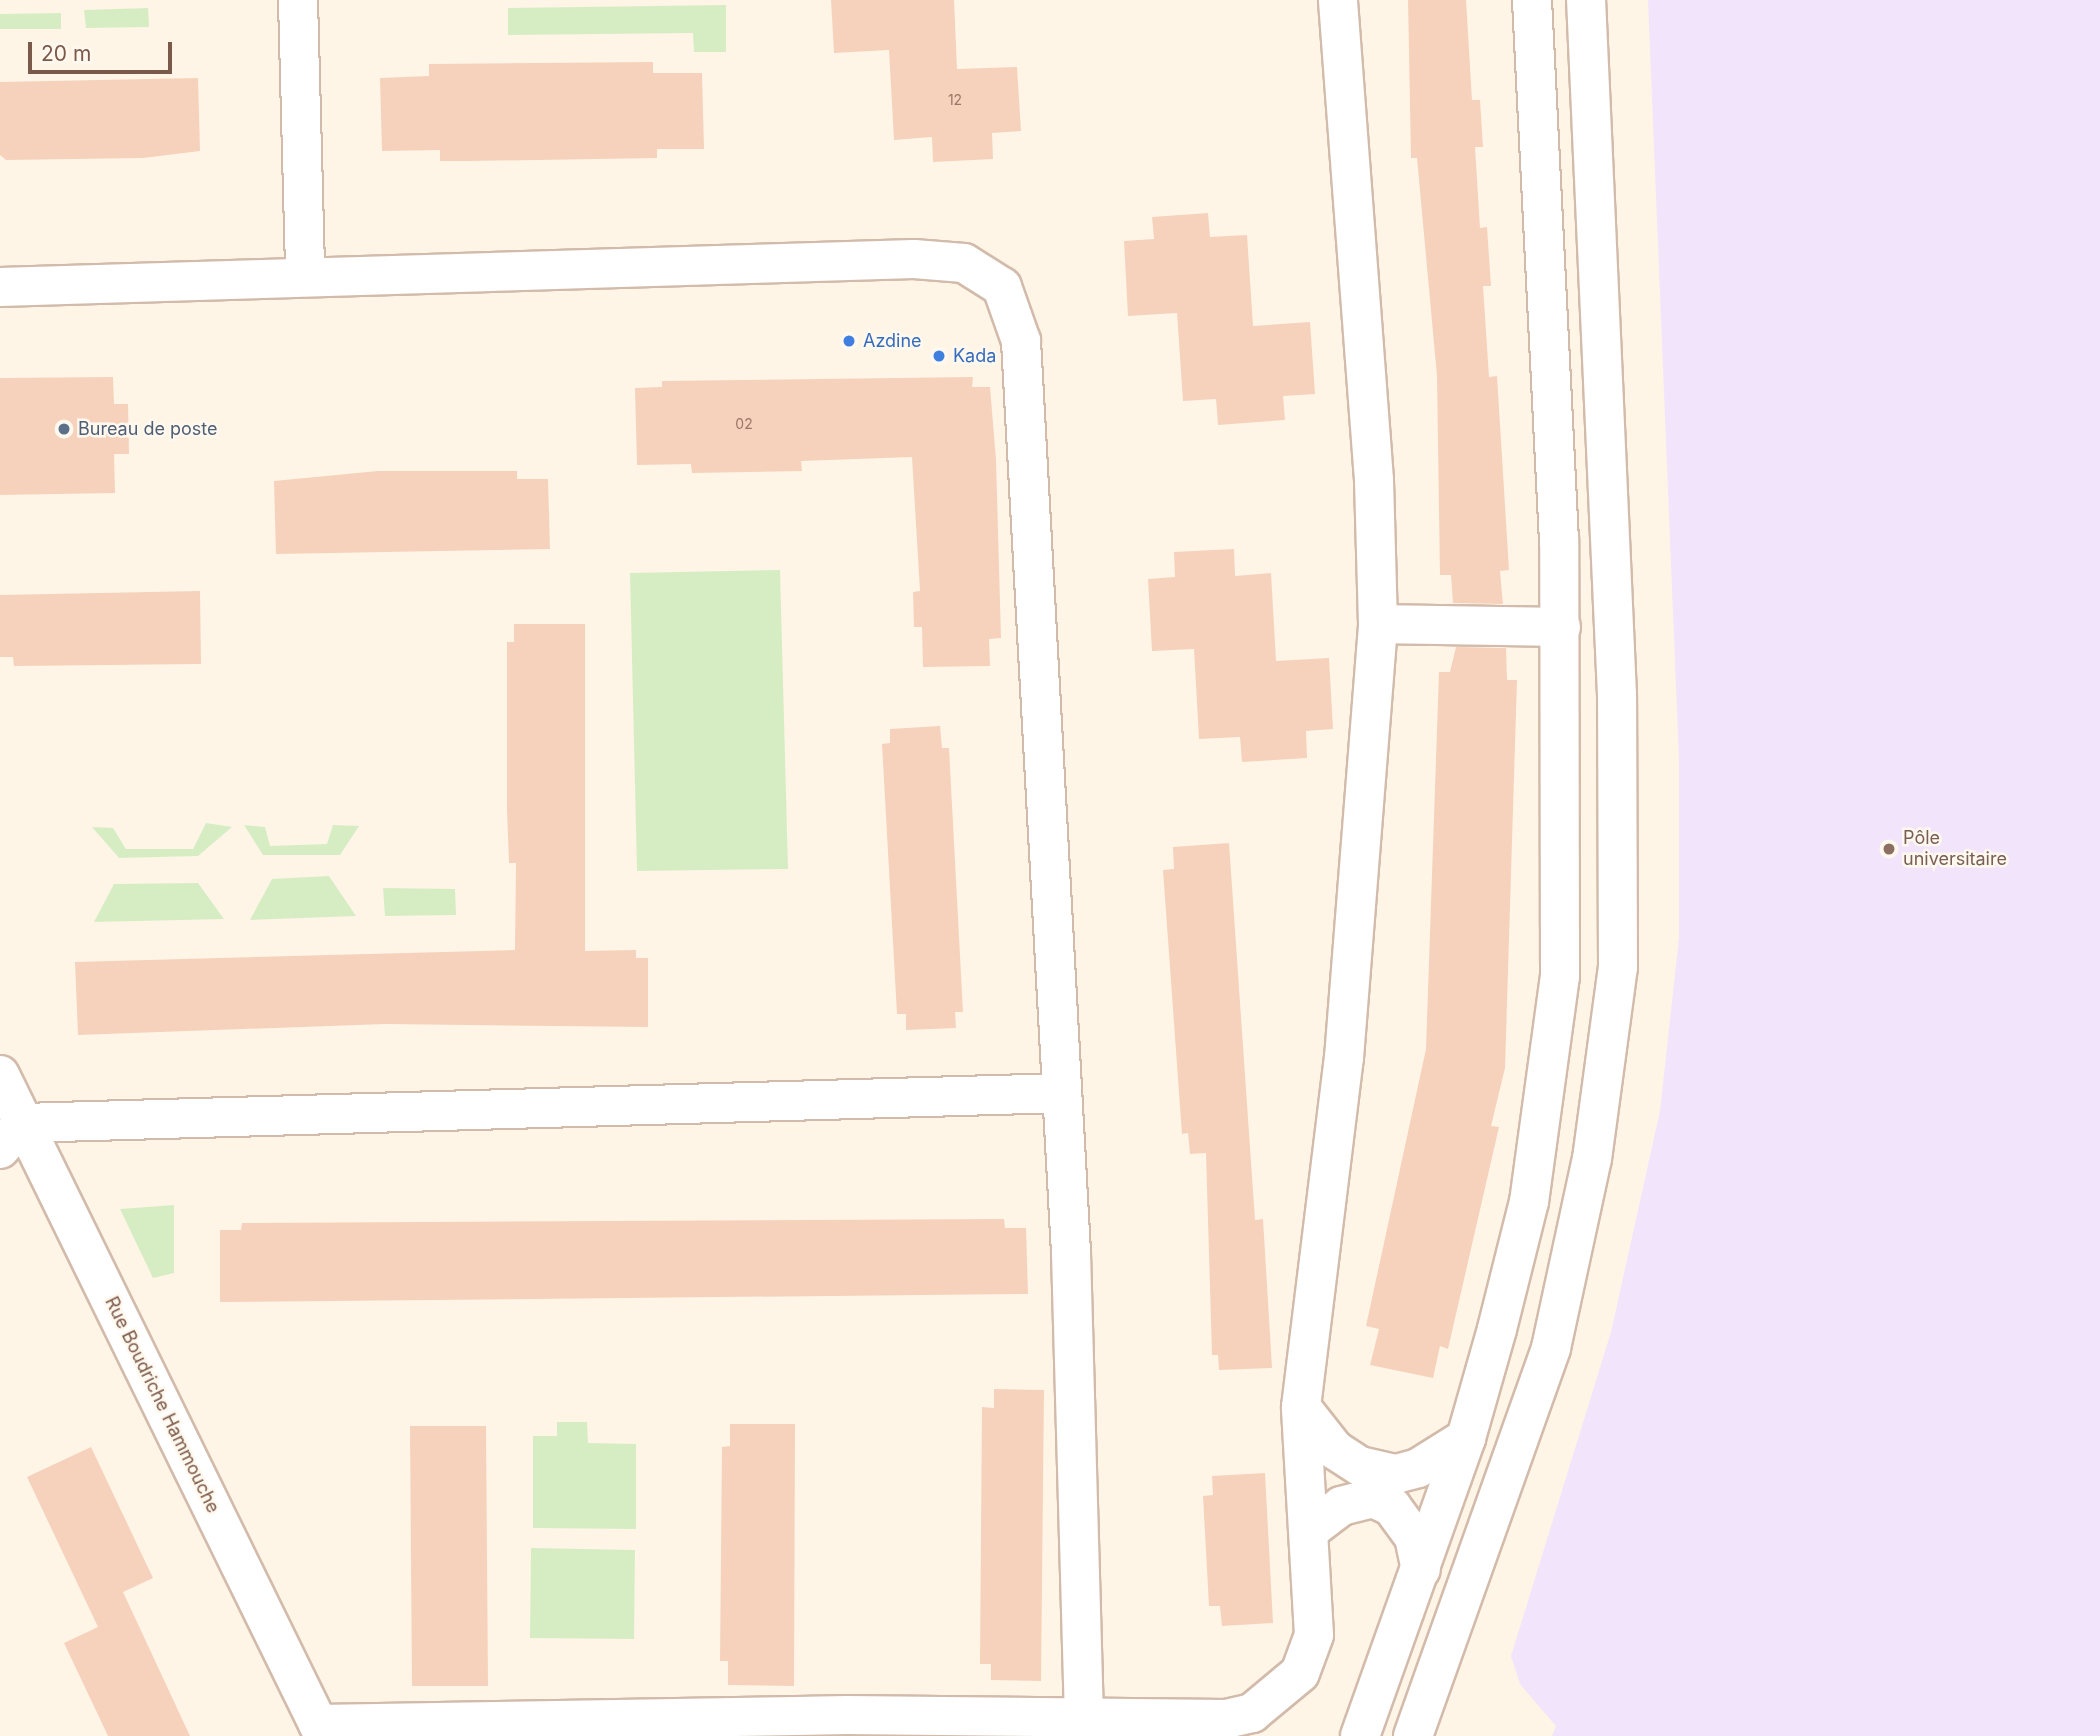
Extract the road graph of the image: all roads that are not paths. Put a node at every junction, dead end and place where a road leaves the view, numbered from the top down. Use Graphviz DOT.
graph roads {
  1 [pos="298,0"];
  2 [pos="1338,0"];
  3 [pos="1532,0"];
  4 [pos="1587,0"];
  5 [pos="305,276"];
  6 [pos="0,288"];
  7 [pos="1378,624"];
  8 [pos="1560,627"];
  9 [pos="0,1075"];
  10 [pos="1062,1093"];
  11 [pos="12,1136"];
  12 [pos="1301,1407"];
  13 [pos="1466,1438"];
  14 [pos="1306,1471"];
  15 [pos="1370,1487"];
  16 [pos="1311,1529"];
  17 [pos="1421,1569"];
  18 [pos="1084,1717"];
  19 [pos="841,1725"];
  20 [pos="321,1730"];
  21 [pos="1360,1736"];
  22 [pos="1413,1736"];
  1 -- 5 [label="street"];
  2 -- 7 [label="street"];
  3 -- 8 [label="street"];
  4 -- 22 [label="street"];
  5 -- 6 [label="street"];
  5 -- 10 [label="street"];
  7 -- 8 [label="street"];
  7 -- 12 [label="street"];
  8 -- 13 [label="street"];
  9 -- 11 [label="street, Rue Boudriche Hammouche"];
  10 -- 11 [label="street"];
  10 -- 18 [label="street"];
  11 -- 20 [label="street, Rue Boudriche Hammouche"];
  12 -- 14 [label="street"];
  12 -- 15 [label="street"];
  13 -- 15 [label="street"];
  13 -- 17 [label="street"];
  14 -- 15 [label="street"];
  14 -- 16 [label="street"];
  15 -- 16 [label="street"];
  15 -- 17 [label="street"];
  16 -- 18 [label="street"];
  17 -- 21 [label="street"];
  18 -- 19 [label="street"];
  19 -- 20 [label="street"];
}
